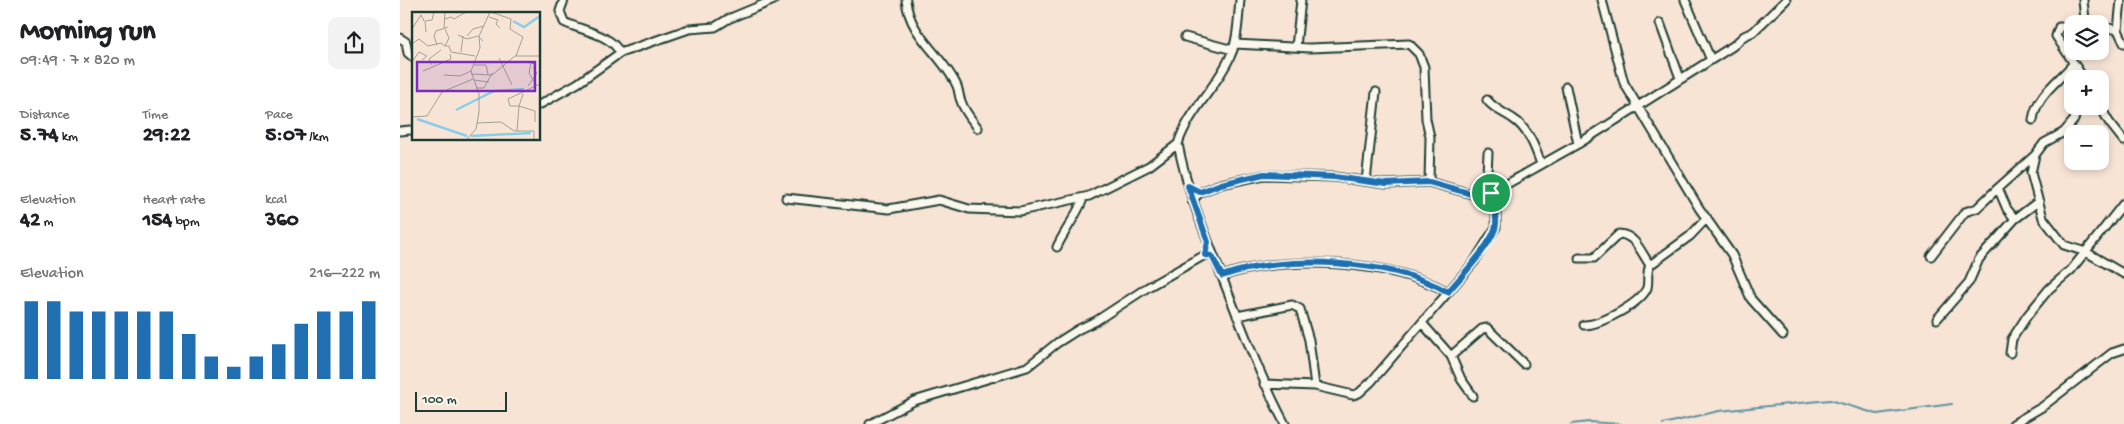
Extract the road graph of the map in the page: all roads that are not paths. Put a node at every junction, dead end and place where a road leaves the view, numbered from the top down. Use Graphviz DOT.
graph roads {
  1 [pos="564,0"];
  2 [pos="774,0"];
  3 [pos="906,0"];
  4 [pos="1240,0"];
  5 [pos="1301,0"];
  6 [pos="1602,0"];
  7 [pos="1686,0"];
  8 [pos="1786,0"];
  9 [pos="2083,0"];
  10 [pos="2121,0"];
  11 [pos="2084,15"];
  12 [pos="1660,23"];
  13 [pos="2064,27"];
  14 [pos="2109,28"];
  15 [pos="2118,30"];
  16 [pos="1185,37"];
  17 [pos="400,38"];
  18 [pos="2124,43"];
  19 [pos="1234,47"];
  20 [pos="1296,47"];
  21 [pos="2064,49"];
  22 [pos="620,53"];
  23 [pos="412,56"];
  24 [pos="1711,60"];
  25 [pos="2071,60"];
  26 [pos="2073,64"];
  27 [pos="2077,70"];
  28 [pos="1680,78"];
  29 [pos="1566,87"];
  30 [pos="1376,92"];
  31 [pos="1487,100"];
  32 [pos="540,105"];
  33 [pos="1638,106"];
  34 [pos="2075,115"];
  35 [pos="2105,115"];
  36 [pos="2033,120"];
  37 [pos="978,128"];
  38 [pos="410,130"];
  39 [pos="400,131"];
  40 [pos="2124,141"];
  41 [pos="1178,144"];
  42 [pos="1578,144"];
  43 [pos="1488,153"];
  44 [pos="2035,155"];
  45 [pos="1540,164"];
  46 [pos="1366,181"];
  47 [pos="1429,182"];
  48 [pos="1188,186"];
  49 [pos="1998,188"];
  50 [pos="1200,192"];
  51 [pos="1491,193"];
  52 [pos="786,198"];
  53 [pos="1083,198"];
  54 [pos="1192,201"];
  55 [pos="2039,201"];
  56 [pos="2124,203"];
  57 [pos="1707,218"];
  58 [pos="2015,219"];
  59 [pos="1057,247"];
  60 [pos="2086,252"];
  61 [pos="1209,255"];
  62 [pos="1931,256"];
  63 [pos="1579,258"];
  64 [pos="1650,265"];
  65 [pos="2124,274"];
  66 [pos="1222,276"];
  67 [pos="1448,292"];
  68 [pos="1237,316"];
  69 [pos="1937,319"];
  70 [pos="1422,323"];
  71 [pos="1584,325"];
  72 [pos="1783,335"];
  73 [pos="2124,349"];
  74 [pos="2010,353"];
  75 [pos="1451,356"];
  76 [pos="1524,364"];
  77 [pos="1264,384"];
  78 [pos="1315,386"];
  79 [pos="1473,396"];
  80 [pos="870,424"];
  81 [pos="1285,424"];
  82 [pos="2013,424"];
  1 -- 22 [label="street"];
  2 -- 22 [label="street"];
  3 -- 37 [label="street"];
  4 -- 19 [label="street"];
  5 -- 20 [label="street"];
  6 -- 33 [label="street"];
  7 -- 24 [label="street"];
  8 -- 24 [label="street"];
  9 -- 11 [label="street"];
  10 -- 15 [label="street"];
  12 -- 28 [label="street"];
  13 -- 21 [label="street"];
  14 -- 15 [label="street"];
  15 -- 18 [label="street"];
  16 -- 19 [label="street"];
  17 -- 23 [label="street"];
  19 -- 20 [label="street"];
  19 -- 41 [label="street"];
  20 -- 47 [label="street"];
  22 -- 32 [label="street"];
  24 -- 28 [label="street"];
  25 -- 26 [label="street"];
  26 -- 27 [label="street"];
  26 -- 36 [label="street"];
  28 -- 33 [label="street"];
  29 -- 42 [label="street"];
  30 -- 46 [label="street"];
  31 -- 45 [label="street"];
  33 -- 42 [label="street"];
  33 -- 57 [label="street"];
  34 -- 44 [label="street"];
  35 -- 40 [label="street"];
  38 -- 39 [label="street"];
  41 -- 48 [label="street"];
  41 -- 53 [label="street"];
  42 -- 45 [label="street"];
  43 -- 51 [label="street"];
  44 -- 49 [label="street"];
  44 -- 55 [label="street"];
  45 -- 51 [label="street"];
  46 -- 47 [label="street"];
  46 -- 50 [label="street"];
  47 -- 51 [label="street"];
  48 -- 50 [label="street"];
  48 -- 54 [label="street"];
  49 -- 58 [label="street"];
  49 -- 62 [label="street"];
  50 -- 54 [label="street"];
  51 -- 67 [label="street"];
  52 -- 53 [label="street"];
  53 -- 59 [label="street"];
  54 -- 61 [label="street"];
  55 -- 58 [label="street"];
  55 -- 60 [label="street"];
  56 -- 60 [label="street"];
  57 -- 64 [label="street"];
  57 -- 72 [label="street"];
  58 -- 69 [label="street"];
  60 -- 65 [label="street"];
  60 -- 74 [label="street"];
  61 -- 66 [label="street"];
  61 -- 80 [label="street"];
  63 -- 64 [label="street"];
  64 -- 71 [label="street"];
  66 -- 67 [label="street"];
  66 -- 68 [label="street"];
  67 -- 70 [label="street"];
  68 -- 77 [label="street"];
  68 -- 78 [label="street"];
  70 -- 75 [label="street"];
  70 -- 78 [label="street"];
  73 -- 82 [label="street"];
  75 -- 76 [label="street"];
  75 -- 79 [label="street"];
  77 -- 78 [label="street"];
  77 -- 81 [label="street"];
}
